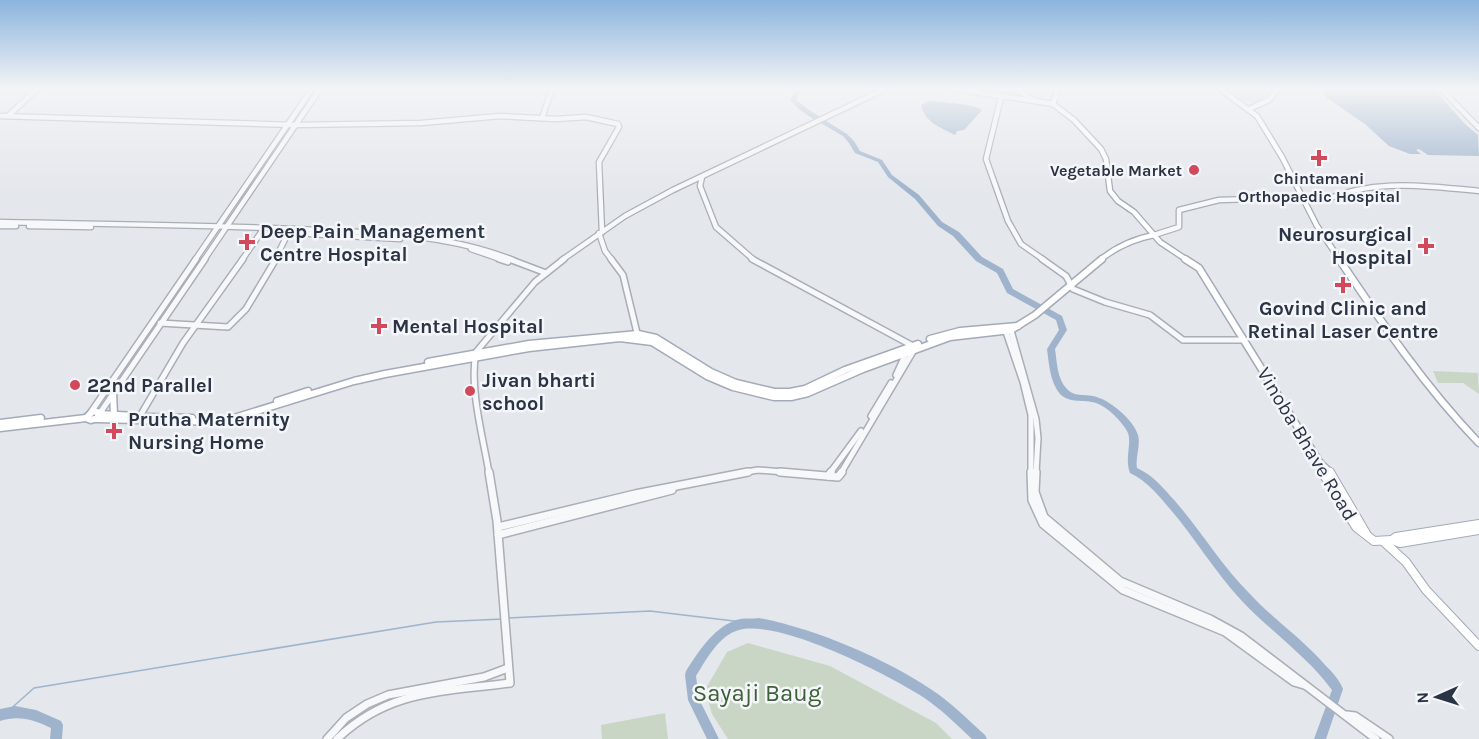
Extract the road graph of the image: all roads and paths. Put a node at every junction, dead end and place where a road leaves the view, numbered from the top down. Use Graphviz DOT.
graph roads {
  1 [pos="240,123"];
  2 [pos="390,123"];
  3 [pos="616,123"];
  4 [pos="812,123"];
  5 [pos="994,123"];
  6 [pos="1077,123"];
  7 [pos="1261,123"];
  8 [pos="287,125"];
  9 [pos="294,125"];
  10 [pos="702,177"];
  11 [pos="687,184"];
  12 [pos="700,186"];
  13 [pos="1479,192"];
  14 [pos="1302,198"];
  15 [pos="602,214"];
  16 [pos="0,224"];
  17 [pos="610,226"];
  18 [pos="222,227"];
  19 [pos="263,229"];
  20 [pos="289,231"];
  21 [pos="600,232"];
  22 [pos="1154,235"];
  23 [pos="545,274"];
  24 [pos="1070,283"];
  25 [pos="160,323"];
  26 [pos="195,326"];
  27 [pos="1008,328"];
  28 [pos="638,336"];
  29 [pos="1245,340"];
  30 [pos="484,343"];
  31 [pos="909,348"];
  32 [pos="479,354"];
  33 [pos="113,392"];
  34 [pos="89,415"];
  35 [pos="98,415"];
  36 [pos="114,415"];
  37 [pos="140,417"];
  38 [pos="0,423"];
  39 [pos="0,428"];
  40 [pos="1479,443"];
  41 [pos="828,476"];
  42 [pos="682,486"];
  43 [pos="1479,524"];
  44 [pos="1479,530"];
  45 [pos="498,531"];
  46 [pos="1388,541"];
  47 [pos="506,642"];
  48 [pos="1479,646"];
  49 [pos="508,668"];
  50 [pos="1304,685"];
  51 [pos="1347,715"];
  52 [pos="327,739"];
  53 [pos="337,739"];
  54 [pos="1376,739"];
  55 [pos="1389,739"];
  1 -- 8 [label="street"];
  2 -- 9 [label="street"];
  3 -- 15 [label="street"];
  4 -- 10 [label="street"];
  5 -- 24 [label="street"];
  6 -- 22 [label="main road, Vinoba Bhave Road"];
  7 -- 14 [label="main road"];
  8 -- 9 [label="street"];
  8 -- 18 [label="street"];
  9 -- 18 [label="street"];
  10 -- 11 [label="street"];
  10 -- 12 [label="street"];
  11 -- 12 [label="street"];
  11 -- 17 [label="street"];
  12 -- 31 [label="street"];
  13 -- 14 [label="street"];
  14 -- 22 [label="street"];
  14 -- 40 [label="main road"];
  15 -- 17 [label="street"];
  15 -- 21 [label="street"];
  16 -- 18 [label="street"];
  17 -- 21 [label="street"];
  18 -- 19 [label="street"];
  18 -- 25 [label="street"];
  18 -- 34 [label="street"];
  19 -- 20 [label="street"];
  19 -- 26 [label="street"];
  20 -- 23 [label="street"];
  20 -- 26 [label="street"];
  21 -- 23 [label="street"];
  21 -- 28 [label="street"];
  22 -- 24 [label="main road"];
  22 -- 29 [label="main road, Vinoba Bhave Road"];
  23 -- 30 [label="street"];
  24 -- 27 [label="main road"];
  24 -- 29 [label="street"];
  25 -- 26 [label="street"];
  25 -- 33 [label="street"];
  26 -- 37 [label="street"];
  27 -- 31 [label="main road"];
  27 -- 50 [label="street"];
  28 -- 31 [label="main road"];
  28 -- 32 [label="main road"];
  29 -- 46 [label="main road, Vinoba Bhave Road"];
  30 -- 32 [label="street"];
  31 -- 41 [label="street"];
  31 -- 41 [label="street"];
  32 -- 35 [label="main road"];
  32 -- 37 [label="main road"];
  32 -- 45 [label="street"];
  33 -- 35 [label="street"];
  33 -- 36 [label="main road"];
  34 -- 35 [label="main road"];
  34 -- 38 [label="main road"];
  34 -- 39 [label="main road"];
  35 -- 36 [label="main road"];
  36 -- 37 [label="main road"];
  41 -- 42 [label="street"];
  42 -- 45 [label="street"];
  43 -- 46 [label="main road"];
  44 -- 46 [label="main road"];
  45 -- 47 [label="street"];
  46 -- 48 [label="main road"];
  47 -- 49 [label="street"];
  49 -- 52 [label="street"];
  49 -- 53 [label="street"];
  50 -- 51 [label="street"];
  51 -- 54 [label="street"];
  51 -- 55 [label="street"];
}
